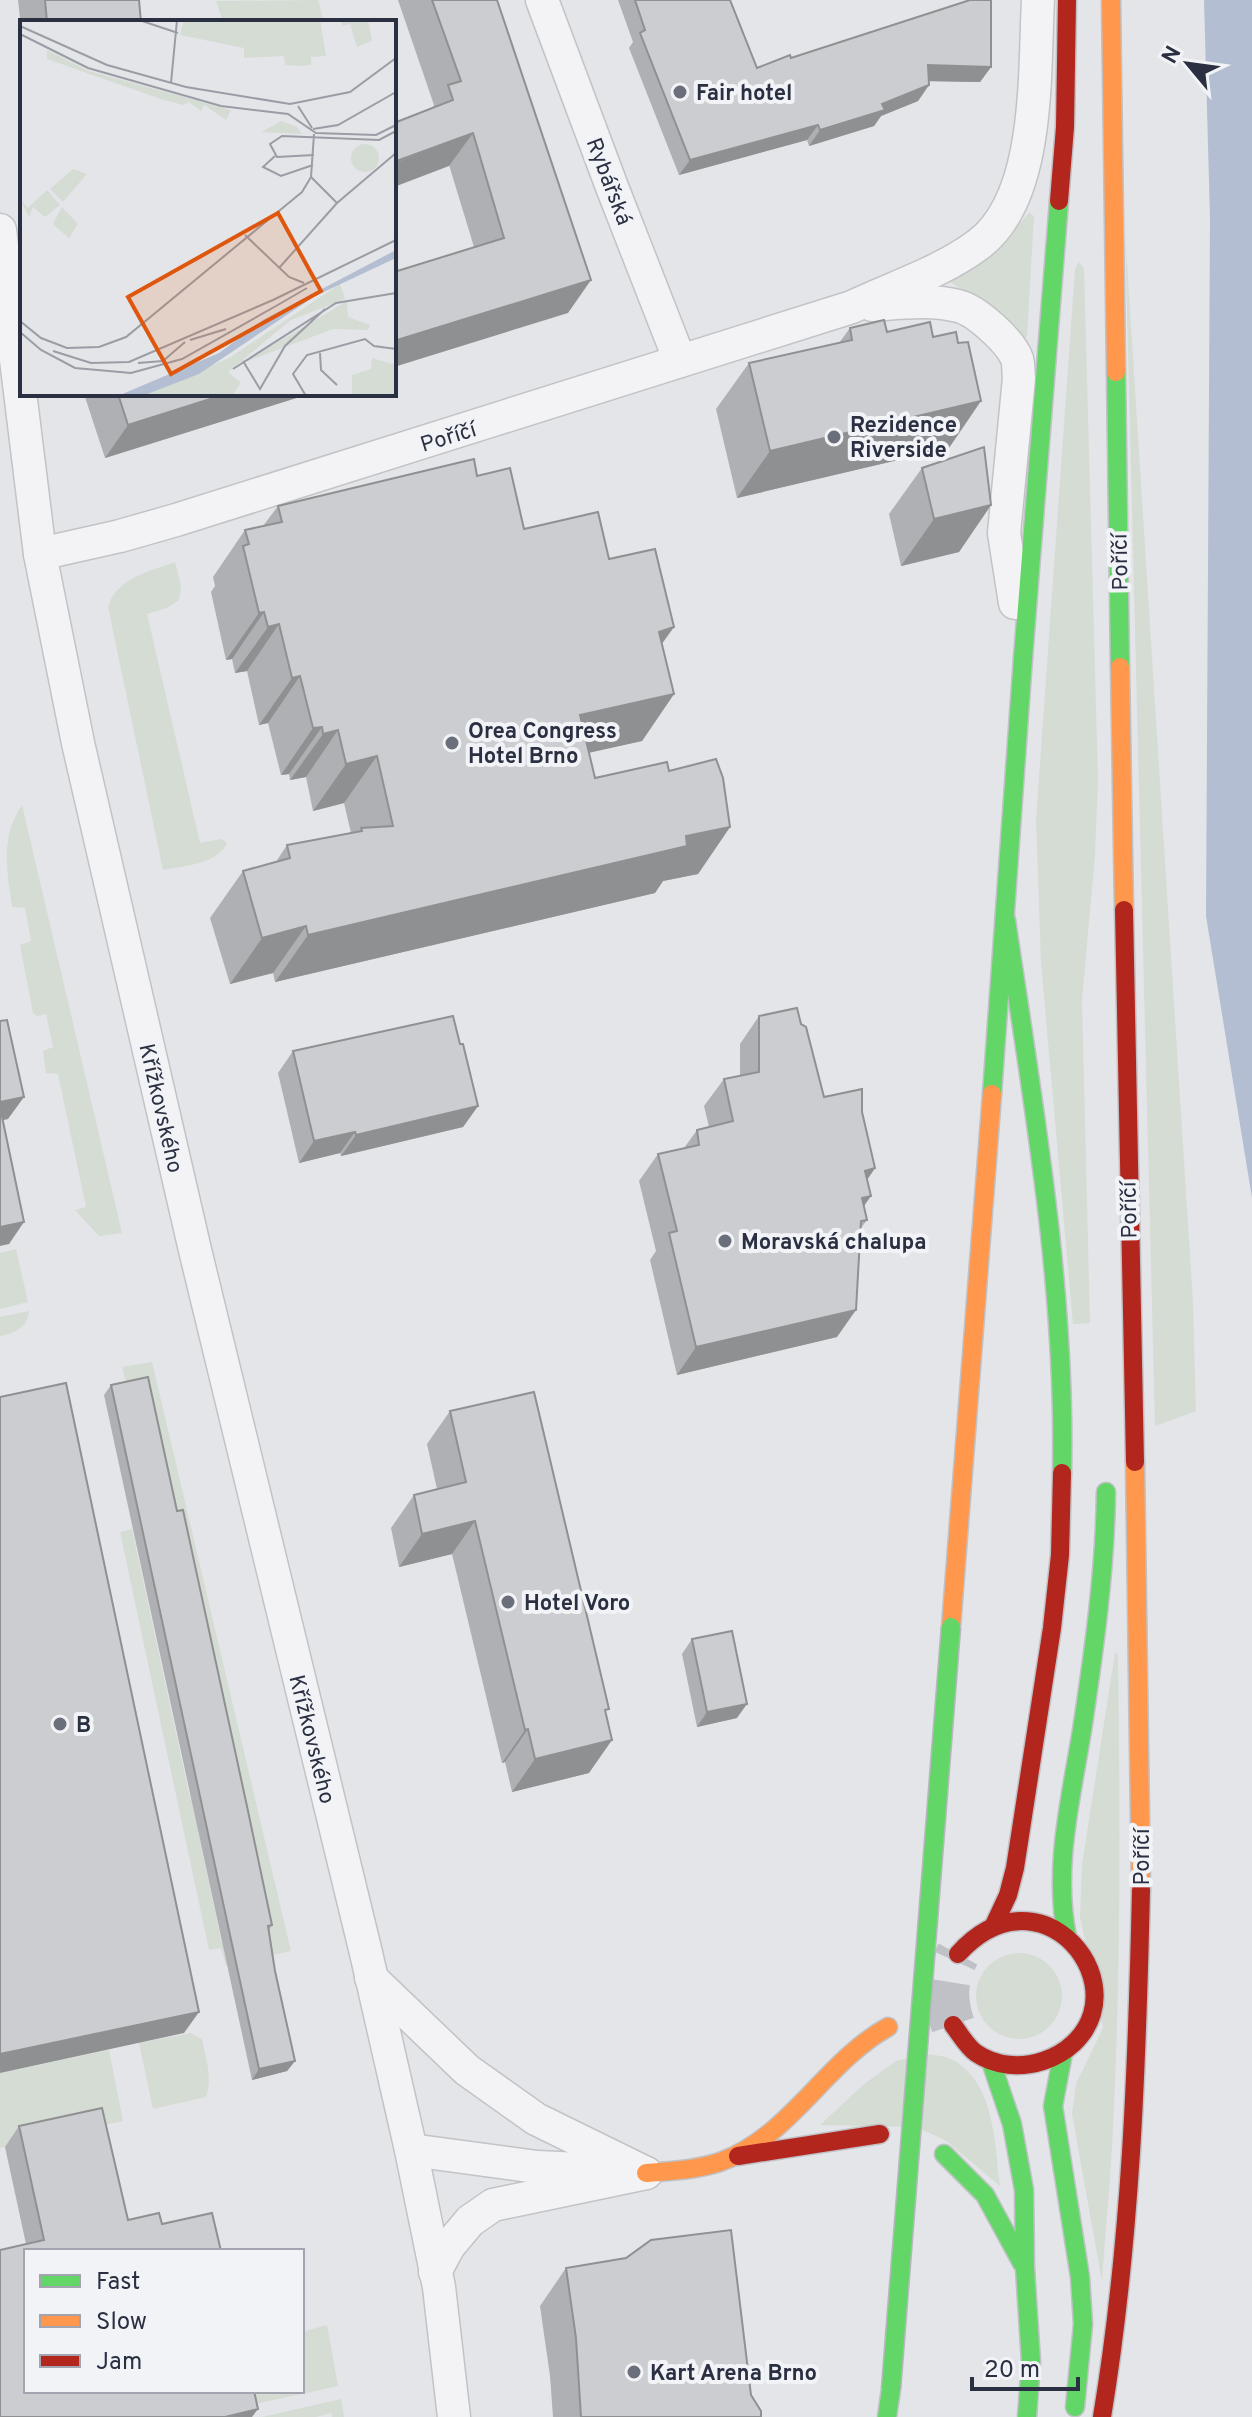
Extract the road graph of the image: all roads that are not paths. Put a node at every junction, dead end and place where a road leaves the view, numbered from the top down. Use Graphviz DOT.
graph roads {
  1 [pos="542,0"];
  2 [pos="1038,0"];
  3 [pos="1067,0"];
  4 [pos="1111,0"];
  5 [pos="0,230"];
  6 [pos="852,307"];
  7 [pos="680,361"];
  8 [pos="20,392"];
  9 [pos="20,396"];
  10 [pos="40,554"];
  11 [pos="1023,658"];
  12 [pos="1006,920"];
  13 [pos="1128,1209"];
  14 [pos="1114,1333"];
  15 [pos="1105,1477"];
  16 [pos="994,1925"];
  17 [pos="1067,1937"];
  18 [pos="958,1954"];
  19 [pos="371,1978"];
  20 [pos="953,2025"];
  21 [pos="888,2027"];
  22 [pos="1063,2053"];
  23 [pos="991,2062"];
  24 [pos="880,2134"];
  25 [pos="411,2150"];
  26 [pos="944,2154"];
  27 [pos="731,2157"];
  28 [pos="646,2173"];
  29 [pos="1025,2268"];
  30 [pos="435,2272"];
  31 [pos="454,2417"];
  32 [pos="887,2417"];
  33 [pos="1027,2417"];
  34 [pos="1074,2417"];
  35 [pos="1102,2417"];
  1 -- 7 [label="street, Rybářská"];
  2 -- 6 [label="street, Poříčí"];
  3 -- 11 [label="main road, Poříčí"];
  4 -- 13 [label="main road, Poříčí"];
  5 -- 8 [label="street, Křížkovského"];
  6 -- 7 [label="street, Poříčí"];
  6 -- 11 [label="street, Poříčí"];
  7 -- 10 [label="street, Poříčí"];
  9 -- 10 [label="street, Křížkovského"];
  10 -- 19 [label="street, Křížkovského"];
  11 -- 12 [label="main road, Poříčí"];
  12 -- 16 [label="main road"];
  12 -- 32 [label="main road, Poříčí, bridge"];
  13 -- 14 [label="main road"];
  13 -- 35 [label="main road, Poříčí"];
  15 -- 17 [label="main road"];
  16 -- 17 [label="main road"];
  16 -- 18 [label="main road"];
  17 -- 22 [label="main road"];
  19 -- 25 [label="street, Křížkovského"];
  19 -- 28 [label="street"];
  20 -- 23 [label="main road"];
  21 -- 27 [label="main road"];
  22 -- 23 [label="main road"];
  22 -- 34 [label="main road"];
  23 -- 29 [label="main road"];
  24 -- 27 [label="main road"];
  25 -- 28 [label="street"];
  25 -- 30 [label="street, Křížkovského"];
  26 -- 29 [label="main road"];
  27 -- 28 [label="main road"];
  28 -- 30 [label="street"];
  29 -- 33 [label="main road"];
  30 -- 31 [label="street, Křížkovského"];
}
